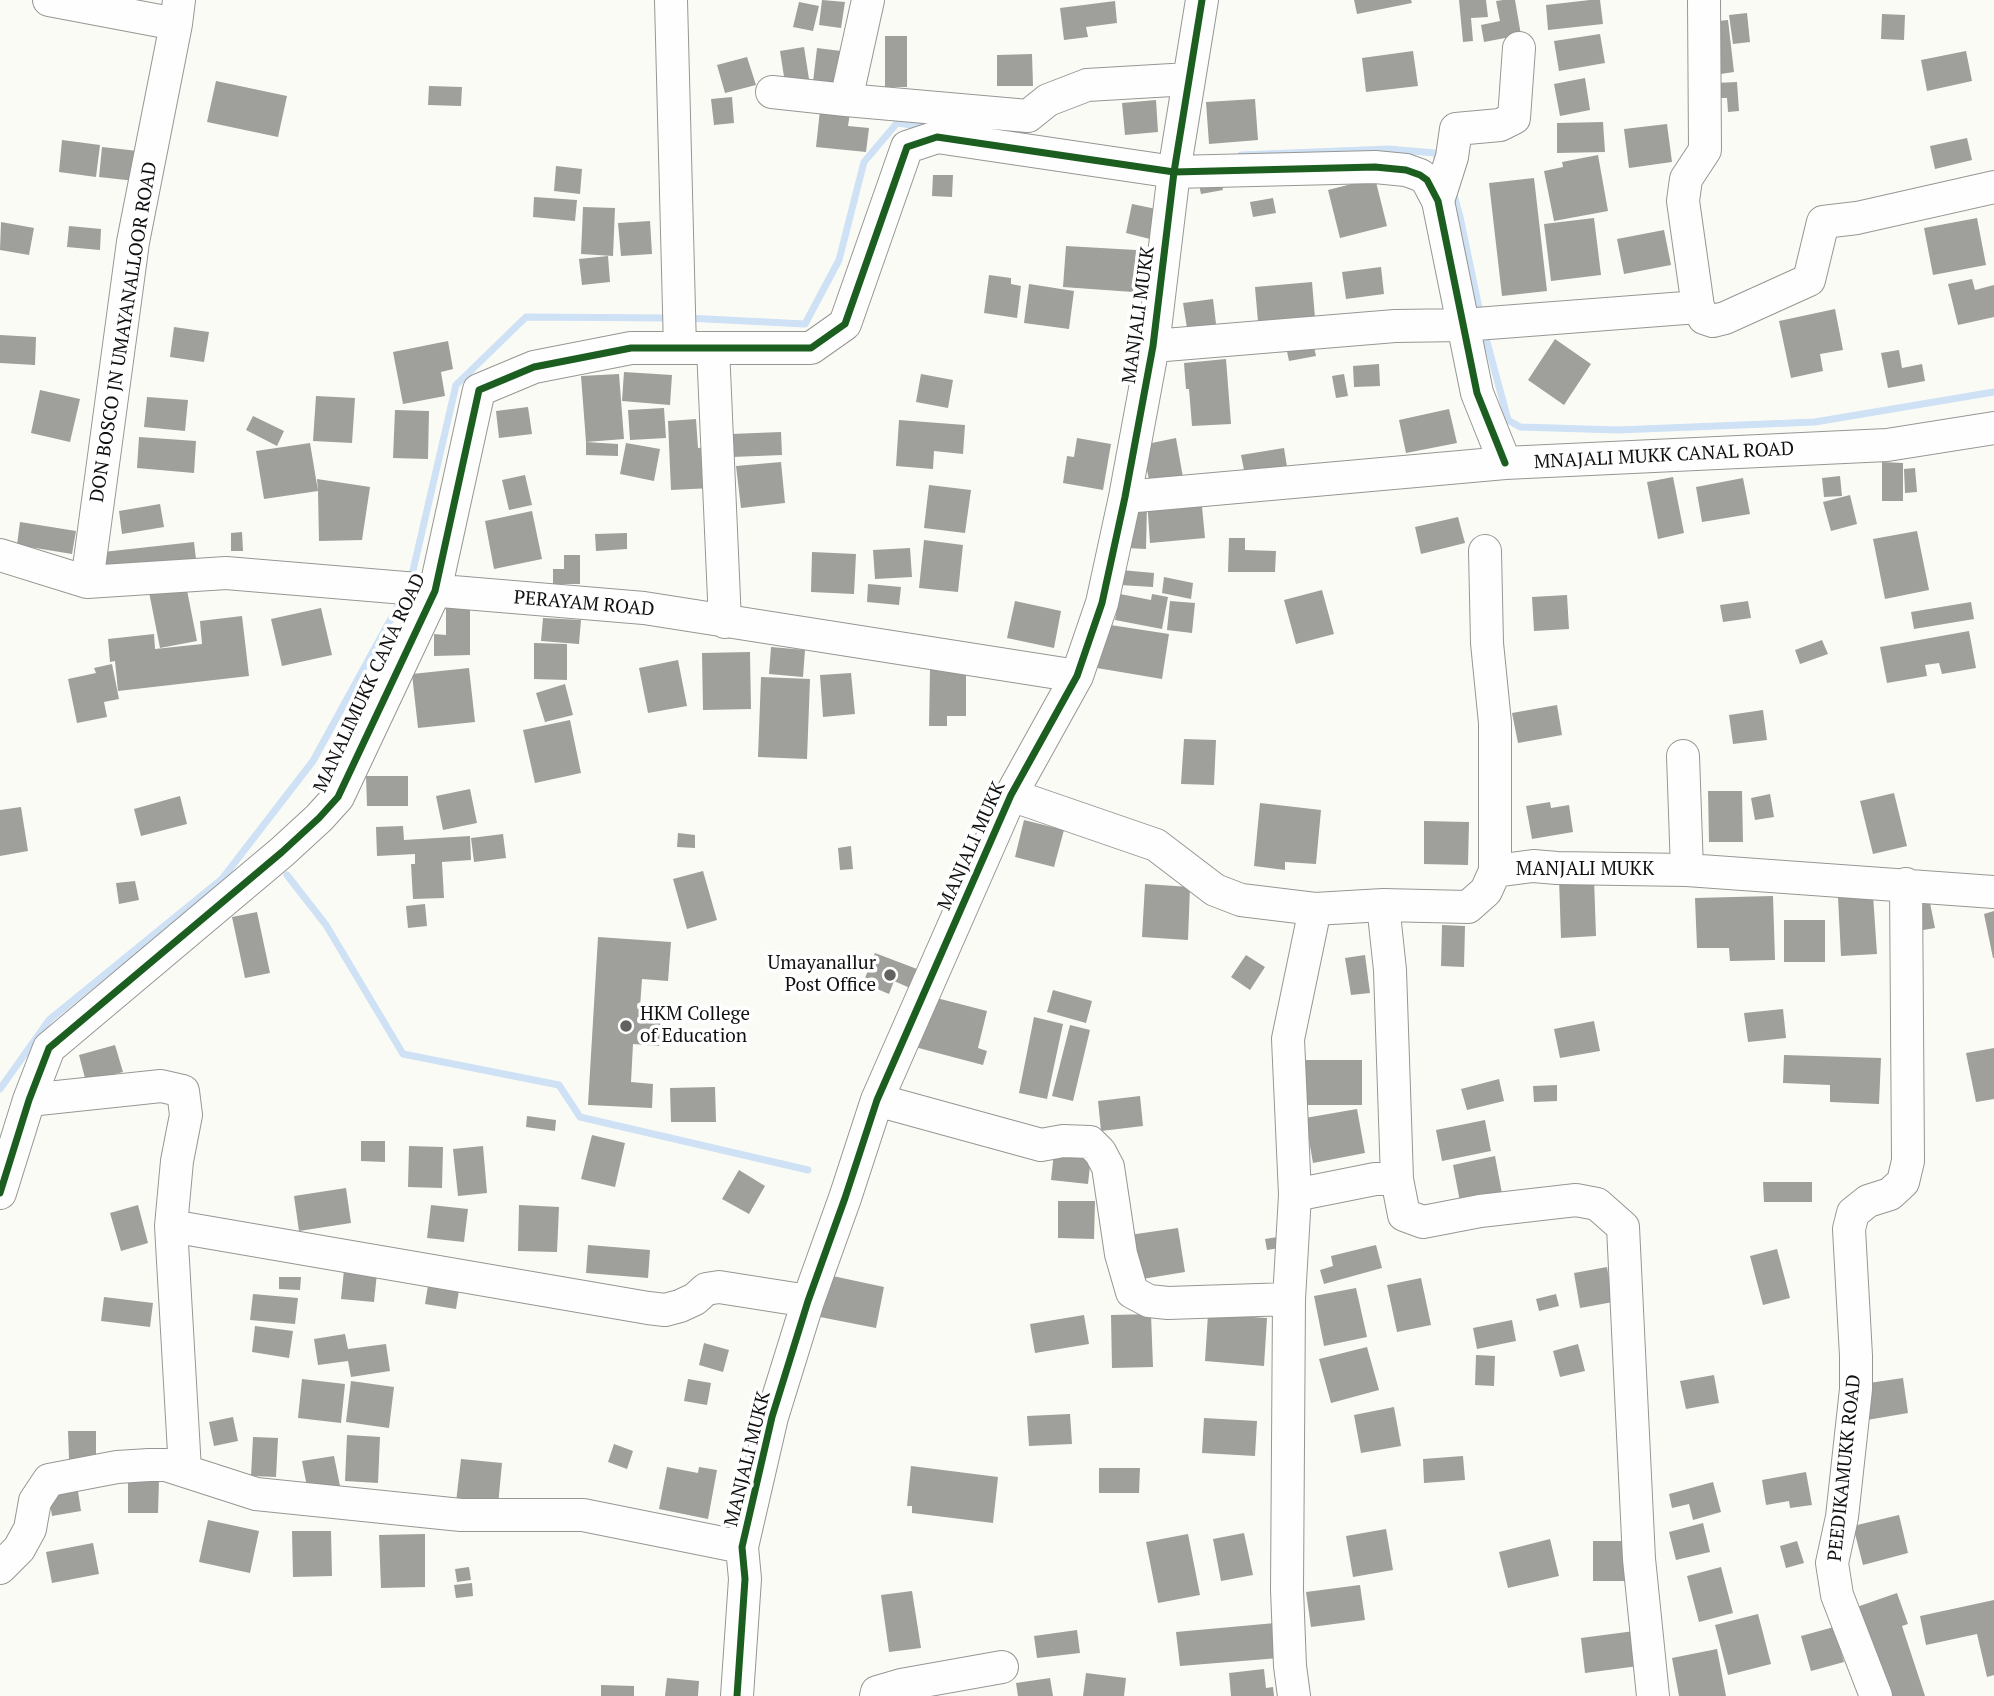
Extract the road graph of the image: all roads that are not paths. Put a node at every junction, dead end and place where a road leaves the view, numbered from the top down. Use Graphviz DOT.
graph roads {
  1 [pos="49,0"];
  2 [pos="671,0"];
  3 [pos="868,0"];
  4 [pos="1202,0"];
  5 [pos="1704,0"];
  6 [pos="177,12"];
  7 [pos="1519,48"];
  8 [pos="1189,79"];
  9 [pos="772,92"];
  10 [pos="846,100"];
  11 [pos="1174,173"];
  12 [pos="1994,187"];
  13 [pos="1438,201"];
  14 [pos="1698,307"];
  15 [pos="1463,325"];
  16 [pos="1153,346"];
  17 [pos="680,348"];
  18 [pos="713,348"];
  19 [pos="1994,429"];
  20 [pos="1505,464"];
  21 [pos="1125,497"];
  22 [pos="1485,551"];
  23 [pos="0,555"];
  24 [pos="87,582"];
  25 [pos="435,591"];
  26 [pos="726,622"];
  27 [pos="1077,676"];
  28 [pos="1683,756"];
  29 [pos="1011,795"];
  30 [pos="1687,870"];
  31 [pos="1495,871"];
  32 [pos="1906,884"];
  33 [pos="1994,892"];
  34 [pos="1383,905"];
  35 [pos="1315,909"];
  36 [pos="29,1100"];
  37 [pos="877,1100"];
  38 [pos="1397,1179"];
  39 [pos="0,1193"];
  40 [pos="1294,1195"];
  41 [pos="171,1226"];
  42 [pos="1289,1299"];
  43 [pos="808,1301"];
  44 [pos="185,1470"];
  45 [pos="742,1547"];
  46 [pos="0,1568"];
  47 [pos="1002,1667"];
  48 [pos="737,1696"];
  49 [pos="876,1696"];
  50 [pos="1294,1696"];
  51 [pos="1653,1696"];
  52 [pos="1876,1696"];
  1 -- 6 [label="street"];
  2 -- 17 [label="street"];
  3 -- 10 [label="street"];
  4 -- 8 [label="street, MANJALI MUKK"];
  5 -- 14 [label="street"];
  6 -- 24 [label="street, DON BOSCO JN UMAYANALLOOR ROAD"];
  7 -- 13 [label="street"];
  8 -- 10 [label="street"];
  8 -- 11 [label="street, MANJALI MUKK"];
  9 -- 10 [label="street"];
  11 -- 13 [label="street"];
  11 -- 16 [label="street, MANJALI MUKK"];
  11 -- 18 [label="street, MANALIMUKK CANA ROAD"];
  12 -- 14 [label="street"];
  13 -- 15 [label="street"];
  14 -- 15 [label="street"];
  15 -- 16 [label="street"];
  15 -- 20 [label="street"];
  16 -- 21 [label="street, MANJALI MUKK"];
  17 -- 18 [label="street, MANALIMUKK CANA ROAD"];
  17 -- 25 [label="street, MANALIMUKK CANA ROAD"];
  18 -- 26 [label="street"];
  19 -- 20 [label="street, MNAJALI MUKK CANAL ROAD"];
  20 -- 21 [label="street, MNAJALI MUKK CANAL ROAD"];
  21 -- 27 [label="street, MANJALI MUKK"];
  22 -- 31 [label="street"];
  23 -- 24 [label="street"];
  24 -- 25 [label="street, PERAYAM ROAD"];
  25 -- 26 [label="street, PERAYAM ROAD"];
  25 -- 36 [label="street, MANALIMUKK CANA ROAD"];
  26 -- 27 [label="street, PERAYAM ROAD"];
  27 -- 29 [label="street, MANJALI MUKK"];
  28 -- 30 [label="street"];
  29 -- 35 [label="street, MANJALI MUKK"];
  29 -- 37 [label="street, MANJALI MUKK"];
  30 -- 31 [label="street, MANJALI MUKK"];
  30 -- 32 [label="street, MANJALI MUKK"];
  31 -- 34 [label="street, MANJALI MUKK"];
  32 -- 33 [label="street, MANJALI MUKK"];
  32 -- 52 [label="street, PEEDIKAMUKK ROAD"];
  34 -- 35 [label="street, MANJALI MUKK"];
  34 -- 38 [label="street"];
  35 -- 40 [label="street"];
  36 -- 39 [label="street, MANALIMUKK CANA ROAD"];
  36 -- 41 [label="street"];
  37 -- 42 [label="street"];
  37 -- 43 [label="street, MANJALI MUKK"];
  38 -- 40 [label="street"];
  38 -- 51 [label="street"];
  40 -- 42 [label="street"];
  41 -- 43 [label="street"];
  41 -- 44 [label="street"];
  42 -- 50 [label="street"];
  43 -- 45 [label="street, MANJALI MUKK"];
  44 -- 45 [label="street"];
  44 -- 46 [label="street"];
  45 -- 48 [label="street, MANJALI MUKK"];
  47 -- 49 [label="street"];
}
